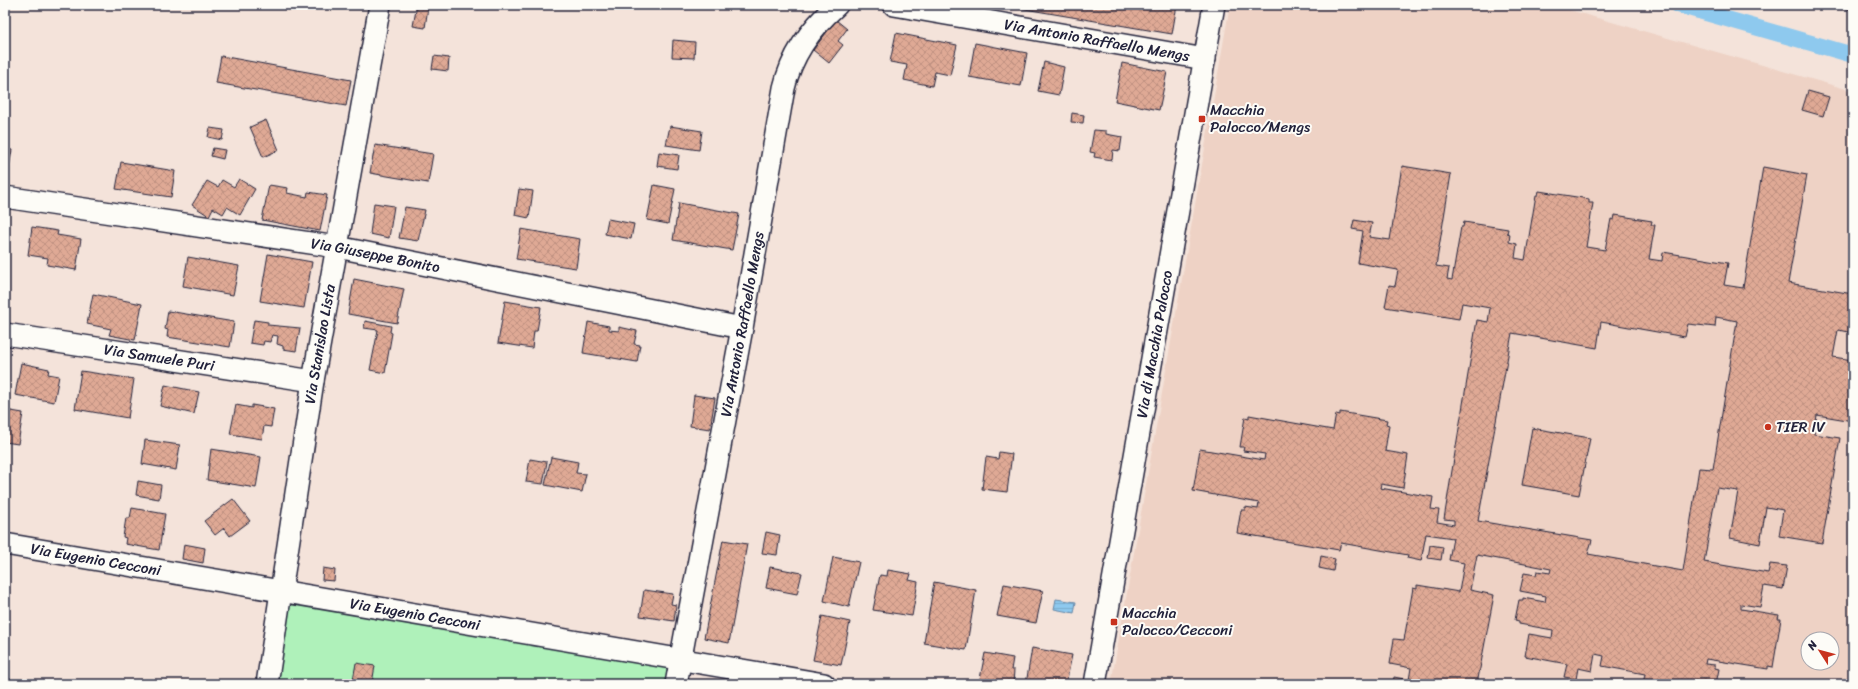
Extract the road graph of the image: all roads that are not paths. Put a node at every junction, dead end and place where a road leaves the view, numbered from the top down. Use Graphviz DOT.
graph roads {
  1 [pos="380,5"];
  2 [pos="837,5"];
  3 [pos="894,5"];
  4 [pos="1214,5"];
  5 [pos="1205,59"];
  6 [pos="5,197"];
  7 [pos="337,247"];
  8 [pos="742,328"];
  9 [pos="5,334"];
  10 [pos="314,381"];
  11 [pos="5,544"];
  12 [pos="282,590"];
  13 [pos="680,659"];
  14 [pos="267,684"];
  15 [pos="676,684"];
  16 [pos="824,684"];
  17 [pos="1095,684"];
  1 -- 7 [label="street, Via Stanislao Lista"];
  2 -- 8 [label="street, Via Antonio Raffaello Mengs"];
  3 -- 5 [label="street, Via Antonio Raffaello Mengs"];
  4 -- 5 [label="street, Via di Macchia Palocco"];
  5 -- 17 [label="street, Via di Macchia Palocco"];
  6 -- 7 [label="street, Via Giuseppe Bonito"];
  7 -- 8 [label="street, Via Giuseppe Bonito"];
  7 -- 10 [label="street, Via Stanislao Lista"];
  8 -- 13 [label="street, Via Antonio Raffaello Mengs"];
  9 -- 10 [label="street, Via Samuele Puri"];
  10 -- 12 [label="street, Via Stanislao Lista"];
  11 -- 12 [label="street, Via Eugenio Cecconi"];
  12 -- 13 [label="street, Via Eugenio Cecconi"];
  12 -- 14 [label="street, Via Stanislao Lista"];
  13 -- 15 [label="street, Via Antonio Raffaello Mengs"];
  13 -- 16 [label="street, Via Eugenio Cecconi"];
}
